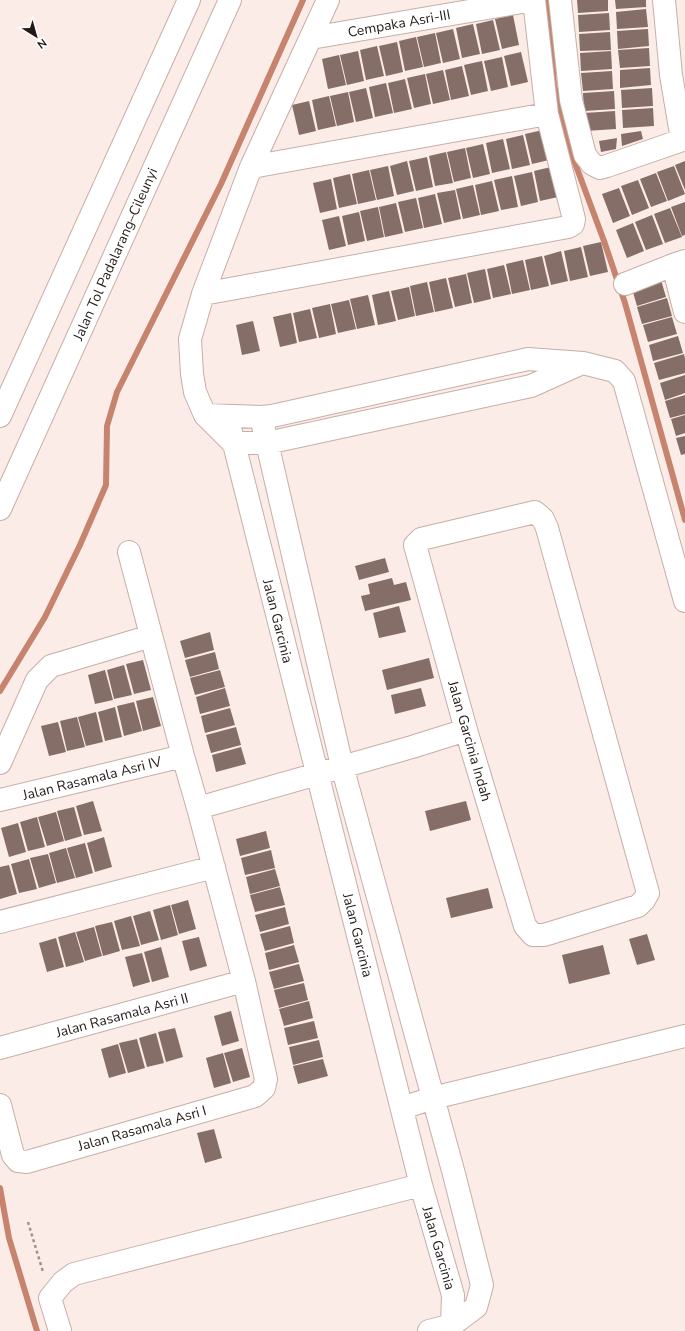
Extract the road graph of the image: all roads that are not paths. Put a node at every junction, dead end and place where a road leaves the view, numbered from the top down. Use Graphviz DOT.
graph roads {
  1 [pos="189,0"];
  2 [pos="230,0"];
  3 [pos="328,0"];
  4 [pos="534,0"];
  5 [pos="560,0"];
  6 [pos="664,0"];
  7 [pos="311,38"];
  8 [pos="547,114"];
  9 [pos="683,139"];
  10 [pos="251,167"];
  11 [pos="679,263"];
  12 [pos="625,284"];
  13 [pos="203,294"];
  14 [pos="685,312"];
  15 [pos="583,363"];
  16 [pos="205,415"];
  17 [pos="0,416"];
  18 [pos="227,416"];
  19 [pos="261,417"];
  20 [pos="233,442"];
  21 [pos="267,443"];
  22 [pos="0,509"];
  23 [pos="129,552"];
  24 [pos="685,601"];
  25 [pos="151,636"];
  26 [pos="466,730"];
  27 [pos="183,756"];
  28 [pos="0,763"];
  29 [pos="342,766"];
  30 [pos="318,774"];
  31 [pos="0,800"];
  32 [pos="198,808"];
  33 [pos="214,867"];
  34 [pos="0,922"];
  35 [pos="244,981"];
  36 [pos="685,1036"];
  37 [pos="0,1048"];
  38 [pos="433,1098"];
  39 [pos="0,1105"];
  40 [pos="402,1108"];
  41 [pos="421,1185"];
  42 [pos="452,1325"];
  43 [pos="60,1331"];
  44 [pos="429,1331"];
  1 -- 17 [label="main road"];
  2 -- 22 [label="main road, Jalan Tol Padalarang–Cileunyi"];
  3 -- 7 [label="main road"];
  4 -- 7 [label="main road, Cempaka Asri-III"];
  4 -- 8 [label="main road"];
  5 -- 9 [label="main road"];
  6 -- 9 [label="main road"];
  7 -- 10 [label="main road"];
  8 -- 10 [label="main road"];
  8 -- 13 [label="main road"];
  10 -- 13 [label="main road"];
  11 -- 12 [label="main road"];
  11 -- 14 [label="main road"];
  13 -- 16 [label="main road"];
  15 -- 19 [label="main road"];
  15 -- 21 [label="main road"];
  15 -- 24 [label="main road"];
  16 -- 18 [label="main road"];
  16 -- 20 [label="main road"];
  18 -- 19 [label="main road"];
  18 -- 20 [label="main road, Jalan Garcinia"];
  19 -- 21 [label="main road, Jalan Garcinia"];
  20 -- 21 [label="main road"];
  20 -- 30 [label="main road, Jalan Garcinia"];
  21 -- 29 [label="main road, Jalan Garcinia"];
  23 -- 25 [label="main road"];
  25 -- 27 [label="main road"];
  25 -- 28 [label="main road"];
  26 -- 26 [label="main road, Jalan Garcinia Indah"];
  26 -- 29 [label="main road"];
  27 -- 31 [label="main road, Jalan Rasamala Asri IV"];
  27 -- 32 [label="main road"];
  29 -- 30 [label="main road"];
  29 -- 38 [label="main road, Jalan Garcinia"];
  30 -- 32 [label="main road"];
  30 -- 40 [label="main road, Jalan Garcinia"];
  32 -- 33 [label="main road"];
  33 -- 34 [label="main road"];
  33 -- 35 [label="main road"];
  35 -- 37 [label="main road, Jalan Rasamala Asri II"];
  35 -- 39 [label="main road, Jalan Rasamala Asri I"];
  36 -- 38 [label="main road"];
  38 -- 40 [label="main road"];
  38 -- 42 [label="main road, Jalan Garcinia"];
  40 -- 41 [label="main road, Jalan Garcinia"];
  41 -- 42 [label="main road, Jalan Garcinia"];
  41 -- 43 [label="main road"];
  42 -- 44 [label="main road"];
}
